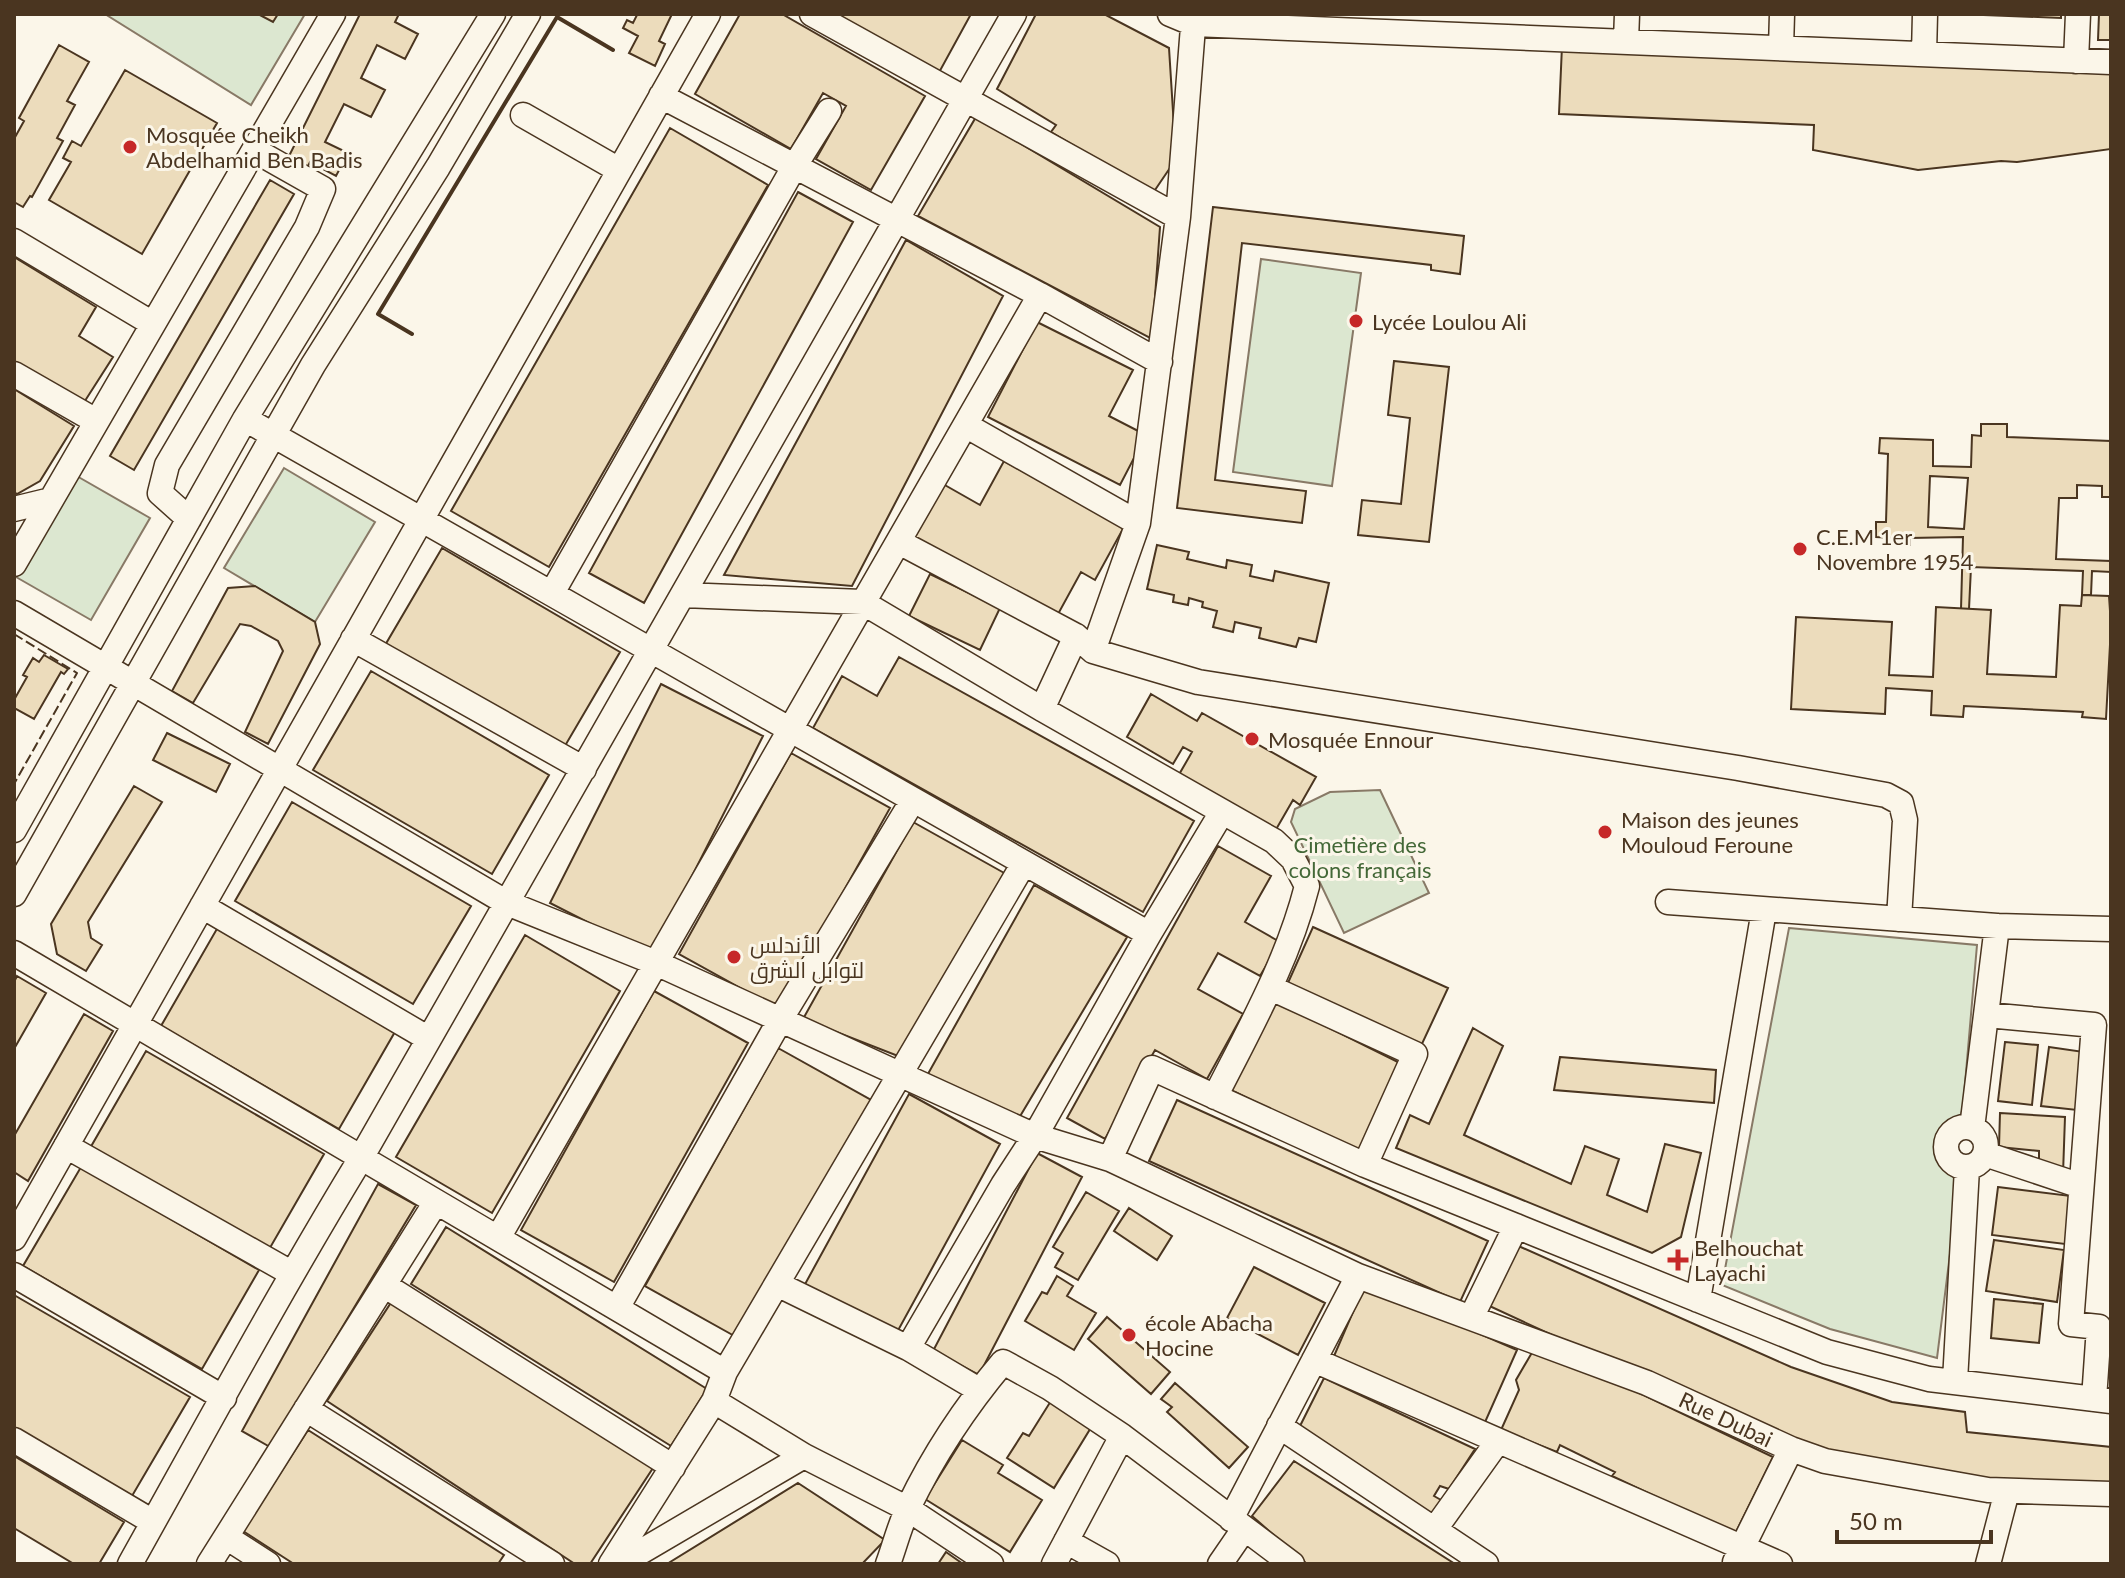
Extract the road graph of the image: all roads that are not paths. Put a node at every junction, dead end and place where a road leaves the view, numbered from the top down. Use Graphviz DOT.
graph roads {
  1 [pos="333,14"];
  2 [pos="493,14"];
  3 [pos="528,14"];
  4 [pos="708,14"];
  5 [pos="812,14"];
  6 [pos="1014,14"];
  7 [pos="1170,14"];
  8 [pos="1627,14"];
  9 [pos="1782,14"];
  10 [pos="1925,14"];
  11 [pos="2078,14"];
  12 [pos="1194,19"];
  13 [pos="1338,21"];
  14 [pos="1462,24"];
  15 [pos="1626,41"];
  16 [pos="1781,48"];
  17 [pos="1924,54"];
  18 [pos="2076,61"];
  19 [pos="2111,62"];
  20 [pos="661,96"];
  21 [pos="965,99"];
  22 [pos="829,111"];
  23 [pos="523,115"];
  24 [pos="254,150"];
  25 [pos="794,167"];
  26 [pos="619,170"];
  27 [pos="1178,217"];
  28 [pos="896,221"];
  29 [pos="14,241"];
  30 [pos="1040,295"];
  31 [pos="153,324"];
  32 [pos="1160,362"];
  33 [pos="14,374"];
  34 [pos="245,419"];
  35 [pos="96,421"];
  36 [pos="967,426"];
  37 [pos="273,435"];
  38 [pos="51,500"];
  39 [pos="16,508"];
  40 [pos="189,519"];
  41 [pos="421,519"];
  42 [pos="1138,523"];
  43 [pos="899,542"];
  44 [pos="14,564"];
  45 [pos="552,593"];
  46 [pos="683,595"];
  47 [pos="862,602"];
  48 [pos="14,613"];
  49 [pos="353,639"];
  50 [pos="1085,644"];
  51 [pos="651,650"];
  52 [pos="104,667"];
  53 [pos="132,683"];
  54 [pos="1042,709"];
  55 [pos="790,730"];
  56 [pos="280,769"];
  57 [pos="584,769"];
  58 [pos="913,800"];
  59 [pos="1222,812"];
  60 [pos="14,830"];
  61 [pos="1024,863"];
  62 [pos="14,894"];
  63 [pos="1668,902"];
  64 [pos="507,903"];
  65 [pos="202,906"];
  66 [pos="1764,910"];
  67 [pos="1899,919"];
  68 [pos="1997,926"];
  69 [pos="2111,929"];
  70 [pos="1149,934"];
  71 [pos="14,953"];
  72 [pos="656,963"];
  73 [pos="1271,988"];
  74 [pos="1987,1015"];
  75 [pos="780,1020"];
  76 [pos="135,1024"];
  77 [pos="429,1039"];
  78 [pos="900,1074"];
  79 [pos="1215,1097"];
  80 [pos="1972,1128"];
  81 [pos="1035,1136"];
  82 [pos="66,1146"];
  83 [pos="361,1158"];
  84 [pos="1110,1159"];
  85 [pos="1976,1161"];
  86 [pos="1365,1165"];
  87 [pos="2081,1186"];
  88 [pos="436,1202"];
  89 [pos="1516,1226"];
  90 [pos="14,1238"];
  91 [pos="498,1238"];
  92 [pos="291,1273"];
  93 [pos="14,1275"];
  94 [pos="1358,1276"];
  95 [pos="777,1284"];
  96 [pos="384,1285"];
  97 [pos="1698,1300"];
  98 [pos="617,1308"];
  99 [pos="1472,1316"];
  100 [pos="908,1348"];
  101 [pos="1314,1360"];
  102 [pos="725,1372"];
  103 [pos="1955,1381"];
  104 [pos="979,1390"];
  105 [pos="224,1398"];
  106 [pos="2102,1400"];
  107 [pos="714,1401"];
  108 [pos="306,1409"];
  109 [pos="1279,1426"];
  110 [pos="1122,1436"];
  111 [pos="14,1440"];
  112 [pos="1498,1441"];
  113 [pos="1791,1449"];
  114 [pos="804,1456"];
  115 [pos="673,1467"];
  116 [pos="2007,1491"];
  117 [pos="2111,1494"];
  118 [pos="908,1509"];
  119 [pos="153,1522"];
  120 [pos="1238,1524"];
  121 [pos="1435,1529"];
  122 [pos="226,1537"];
  123 [pos="1066,1541"];
  124 [pos="1738,1556"];
  125 [pos="130,1564"];
  126 [pos="209,1564"];
  127 [pos="268,1564"];
  128 [pos="552,1564"];
  129 [pos="611,1564"];
  130 [pos="620,1564"];
  131 [pos="888,1564"];
  132 [pos="991,1564"];
  133 [pos="1054,1564"];
  134 [pos="1107,1564"];
  135 [pos="1220,1564"];
  136 [pos="1292,1564"];
  137 [pos="1486,1564"];
  138 [pos="1780,1564"];
  139 [pos="1988,1564"];
  1 -- 24 [label="street"];
  2 -- 34 [label="street"];
  3 -- 37 [label="street"];
  4 -- 20 [label="street"];
  5 -- 21 [label="street"];
  6 -- 21 [label="street"];
  7 -- 12 [label="street"];
  8 -- 15 [label="street"];
  9 -- 16 [label="street"];
  10 -- 17 [label="street"];
  11 -- 18 [label="street"];
  12 -- 13 [label="street"];
  12 -- 27 [label="street"];
  13 -- 14 [label="street"];
  14 -- 15 [label="street"];
  15 -- 16 [label="street"];
  16 -- 17 [label="street"];
  17 -- 18 [label="street"];
  18 -- 19 [label="street"];
  20 -- 25 [label="street"];
  20 -- 26 [label="street"];
  21 -- 27 [label="street"];
  21 -- 28 [label="street"];
  22 -- 25 [label="street"];
  23 -- 26 [label="street"];
  24 -- 31 [label="street"];
  24 -- 40 [label="street"];
  25 -- 28 [label="street"];
  25 -- 45 [label="street"];
  26 -- 41 [label="street"];
  27 -- 32 [label="street"];
  28 -- 30 [label="street"];
  28 -- 46 [label="street"];
  29 -- 31 [label="street"];
  30 -- 32 [label="street"];
  30 -- 36 [label="street"];
  31 -- 35 [label="street"];
  32 -- 42 [label="street"];
  33 -- 35 [label="street"];
  34 -- 37 [label="street"];
  34 -- 40 [label="street"];
  35 -- 38 [label="street"];
  36 -- 42 [label="street"];
  36 -- 43 [label="street"];
  37 -- 41 [label="street"];
  37 -- 53 [label="street"];
  38 -- 39 [label="street"];
  38 -- 44 [label="street"];
  40 -- 52 [label="street"];
  41 -- 45 [label="street"];
  41 -- 49 [label="street"];
  42 -- 50 [label="street"];
  43 -- 47 [label="street"];
  43 -- 50 [label="street"];
  45 -- 51 [label="street"];
  46 -- 47 [label="street"];
  46 -- 51 [label="street"];
  47 -- 54 [label="street"];
  47 -- 55 [label="street"];
  48 -- 52 [label="street, Rue Dubai"];
  49 -- 56 [label="street"];
  49 -- 57 [label="street"];
  50 -- 54 [label="street"];
  50 -- 67 [label="street"];
  51 -- 55 [label="street"];
  51 -- 57 [label="street"];
  52 -- 53 [label="street, Rue Dubai"];
  52 -- 60 [label="street"];
  53 -- 56 [label="street, Rue Dubai"];
  53 -- 62 [label="street"];
  54 -- 59 [label="street"];
  55 -- 58 [label="street"];
  55 -- 72 [label="street"];
  56 -- 64 [label="street, Rue Dubai"];
  56 -- 65 [label="street"];
  57 -- 64 [label="street"];
  58 -- 61 [label="street"];
  58 -- 75 [label="street"];
  59 -- 70 [label="street"];
  59 -- 73 [label="street"];
  61 -- 70 [label="street"];
  61 -- 78 [label="street"];
  63 -- 66 [label="street"];
  64 -- 72 [label="street, Rue Dubai"];
  64 -- 77 [label="street"];
  65 -- 76 [label="street"];
  65 -- 77 [label="street"];
  66 -- 67 [label="street"];
  66 -- 97 [label="street"];
  67 -- 68 [label="street"];
  68 -- 69 [label="street"];
  68 -- 74 [label="street"];
  70 -- 81 [label="street"];
  71 -- 76 [label="street"];
  72 -- 75 [label="street, Rue Dubai"];
  72 -- 91 [label="street"];
  73 -- 79 [label="street"];
  73 -- 86 [label="street"];
  74 -- 80 [label="street"];
  74 -- 87 [label="street"];
  75 -- 78 [label="street, Rue Dubai"];
  75 -- 98 [label="street"];
  76 -- 82 [label="street"];
  76 -- 83 [label="street"];
  77 -- 83 [label="street"];
  78 -- 81 [label="street, Rue Dubai"];
  78 -- 95 [label="street"];
  79 -- 84 [label="street"];
  79 -- 86 [label="street"];
  80 -- 85 [label="street"];
  80 -- 85 [label="street"];
  81 -- 84 [label="street, Rue Dubai"];
  81 -- 100 [label="street"];
  82 -- 90 [label="street"];
  82 -- 92 [label="street"];
  83 -- 88 [label="street"];
  83 -- 92 [label="street"];
  84 -- 94 [label="street, Rue Dubai"];
  85 -- 87 [label="street"];
  85 -- 103 [label="street"];
  86 -- 89 [label="street"];
  87 -- 106 [label="street"];
  88 -- 91 [label="street"];
  88 -- 96 [label="street"];
  89 -- 97 [label="street"];
  89 -- 99 [label="street"];
  91 -- 98 [label="street"];
  92 -- 105 [label="street"];
  93 -- 105 [label="street"];
  94 -- 99 [label="street, Rue Dubai"];
  94 -- 101 [label="street"];
  95 -- 100 [label="street"];
  95 -- 102 [label="street"];
  96 -- 108 [label="street"];
  96 -- 115 [label="street"];
  97 -- 103 [label="street"];
  98 -- 102 [label="street"];
  99 -- 113 [label="street, Rue Dubai"];
  100 -- 104 [label="street"];
  101 -- 109 [label="street"];
  101 -- 112 [label="street"];
  102 -- 107 [label="street"];
  103 -- 106 [label="street"];
  104 -- 110 [label="street"];
  104 -- 118 [label="street"];
  105 -- 119 [label="street"];
  107 -- 114 [label="street"];
  107 -- 115 [label="street"];
  108 -- 122 [label="street"];
  108 -- 128 [label="street"];
  109 -- 120 [label="street"];
  109 -- 121 [label="street"];
  110 -- 120 [label="street"];
  110 -- 123 [label="street"];
  111 -- 119 [label="street"];
  112 -- 121 [label="street"];
  112 -- 124 [label="street"];
  113 -- 116 [label="street, Rue Dubai"];
  113 -- 124 [label="street"];
  114 -- 118 [label="street"];
  114 -- 130 [label="street"];
  115 -- 129 [label="street"];
  116 -- 117 [label="street, Rue Dubai"];
  116 -- 139 [label="street"];
  118 -- 131 [label="street"];
  118 -- 132 [label="street"];
  119 -- 125 [label="street"];
  120 -- 135 [label="street"];
  120 -- 136 [label="street"];
  121 -- 137 [label="street"];
  122 -- 126 [label="street"];
  122 -- 127 [label="street"];
  123 -- 133 [label="street"];
  123 -- 134 [label="street"];
  124 -- 138 [label="street"];
}
